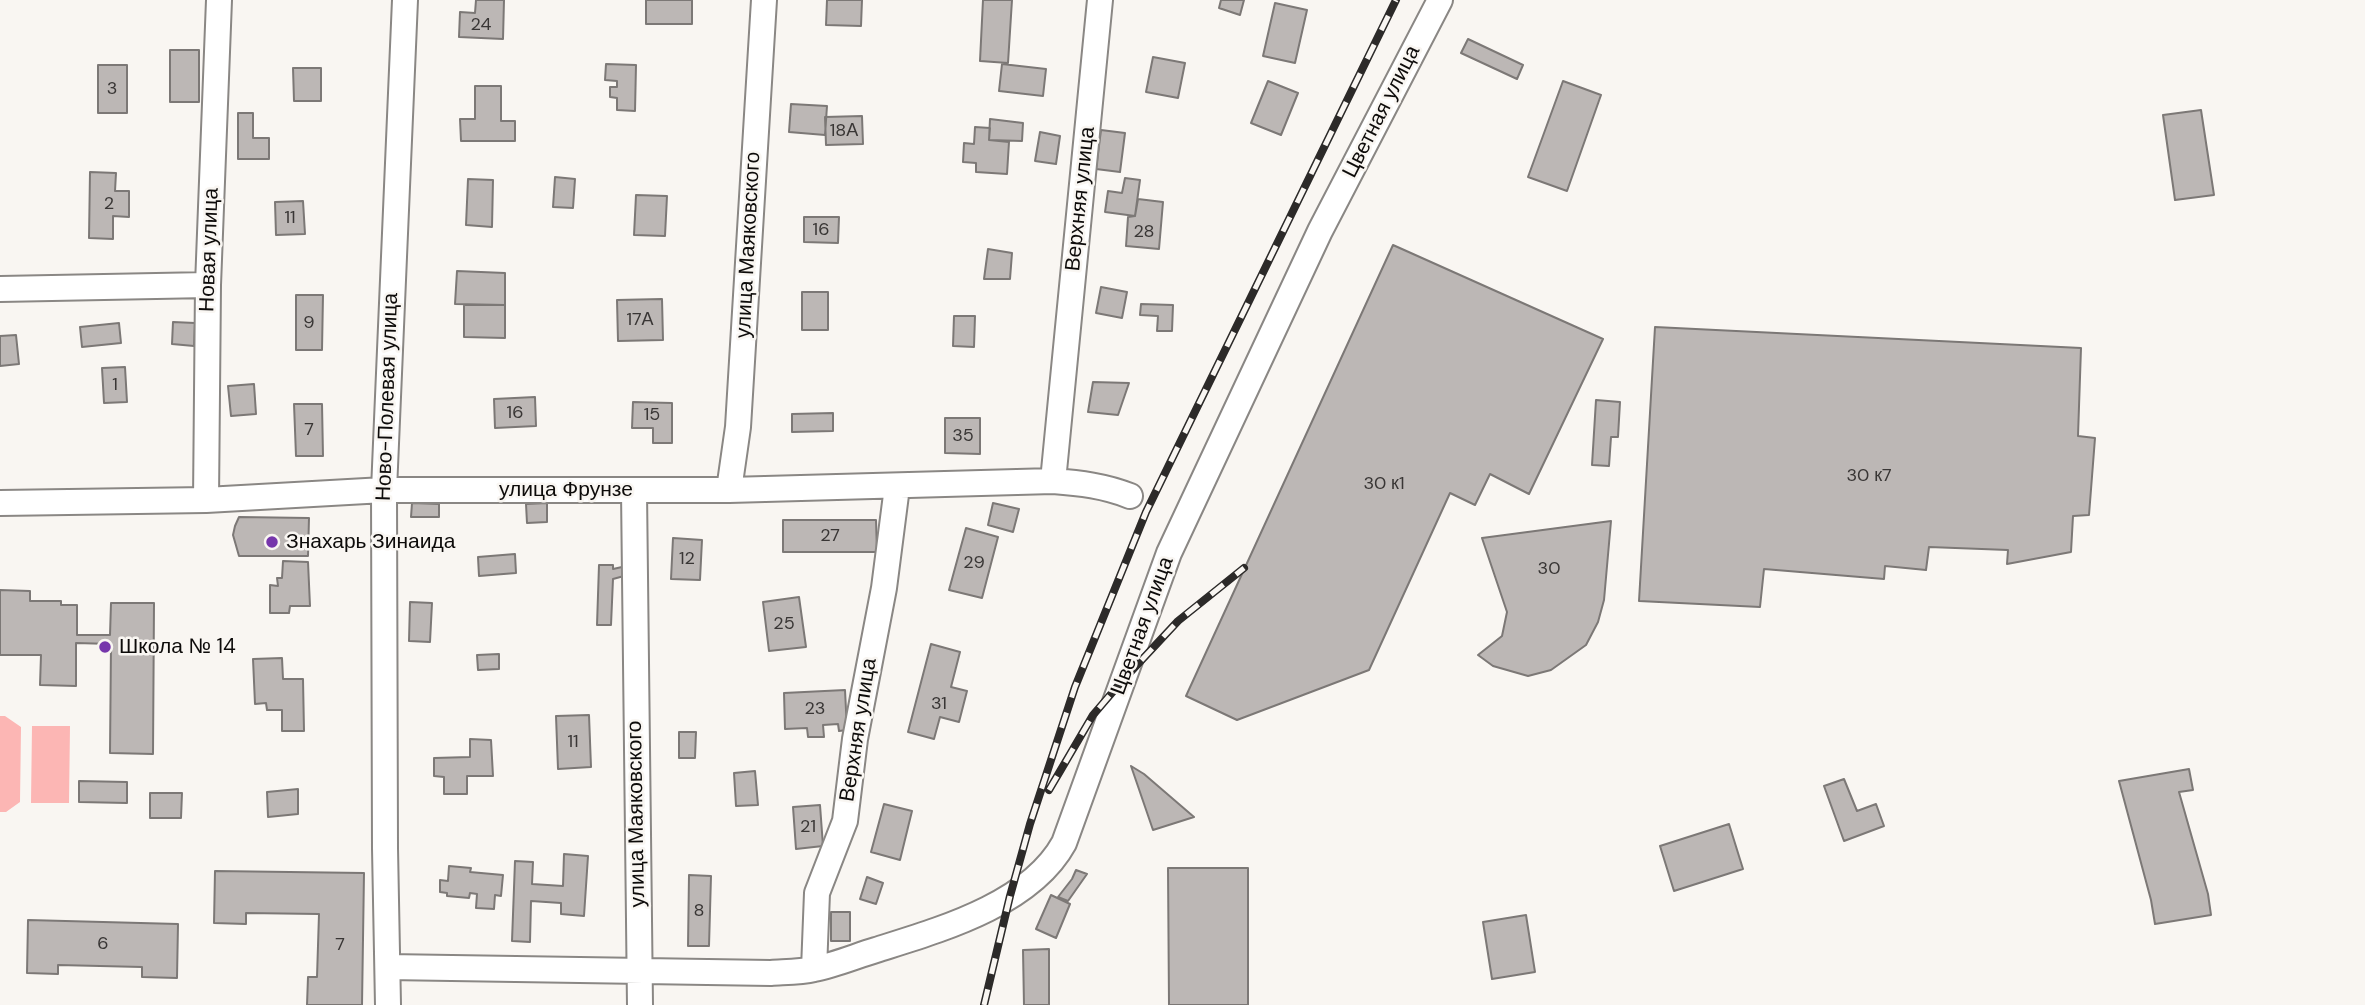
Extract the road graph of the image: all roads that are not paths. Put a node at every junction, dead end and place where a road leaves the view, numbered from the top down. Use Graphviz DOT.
graph roads {
  1 [pos="219,0"];
  2 [pos="405,0"];
  3 [pos="764,0"];
  4 [pos="1100,0"];
  5 [pos="1440,0"];
  6 [pos="208,285"];
  7 [pos="0,289"];
  8 [pos="1053,481"];
  9 [pos="897,486"];
  10 [pos="384,490"];
  11 [pos="729,490"];
  12 [pos="634,491"];
  13 [pos="1130,496"];
  14 [pos="206,500"];
  15 [pos="0,503"];
  16 [pos="388,967"];
  17 [pos="814,969"];
  18 [pos="639,970"];
  19 [pos="388,1005"];
  20 [pos="640,1005"];
  1 -- 6 [label="street, Новая улица"];
  2 -- 10 [label="street, Ново-Полевая улица"];
  3 -- 11 [label="street, улица Маяковского"];
  4 -- 8 [label="street, Верхняя улица"];
  5 -- 17 [label="street, Цветная улица"];
  6 -- 7 [label="street"];
  6 -- 14 [label="street, Новая улица"];
  8 -- 9 [label="street, улица Фрунзе"];
  8 -- 13 [label="street, улица Фрунзе"];
  9 -- 11 [label="street, улица Фрунзе"];
  9 -- 17 [label="street, Верхняя улица"];
  10 -- 12 [label="street, улица Фрунзе"];
  10 -- 14 [label="street, улица Фрунзе"];
  10 -- 16 [label="street, Ново-Полевая улица"];
  11 -- 12 [label="street, улица Фрунзе"];
  12 -- 18 [label="street, улица Маяковского"];
  14 -- 15 [label="street, улица Фрунзе"];
  16 -- 18 [label="street"];
  16 -- 19 [label="street, Ново-Полевая улица"];
  17 -- 18 [label="street, Цветная улица"];
  18 -- 20 [label="street, улица Маяковского"];
}
